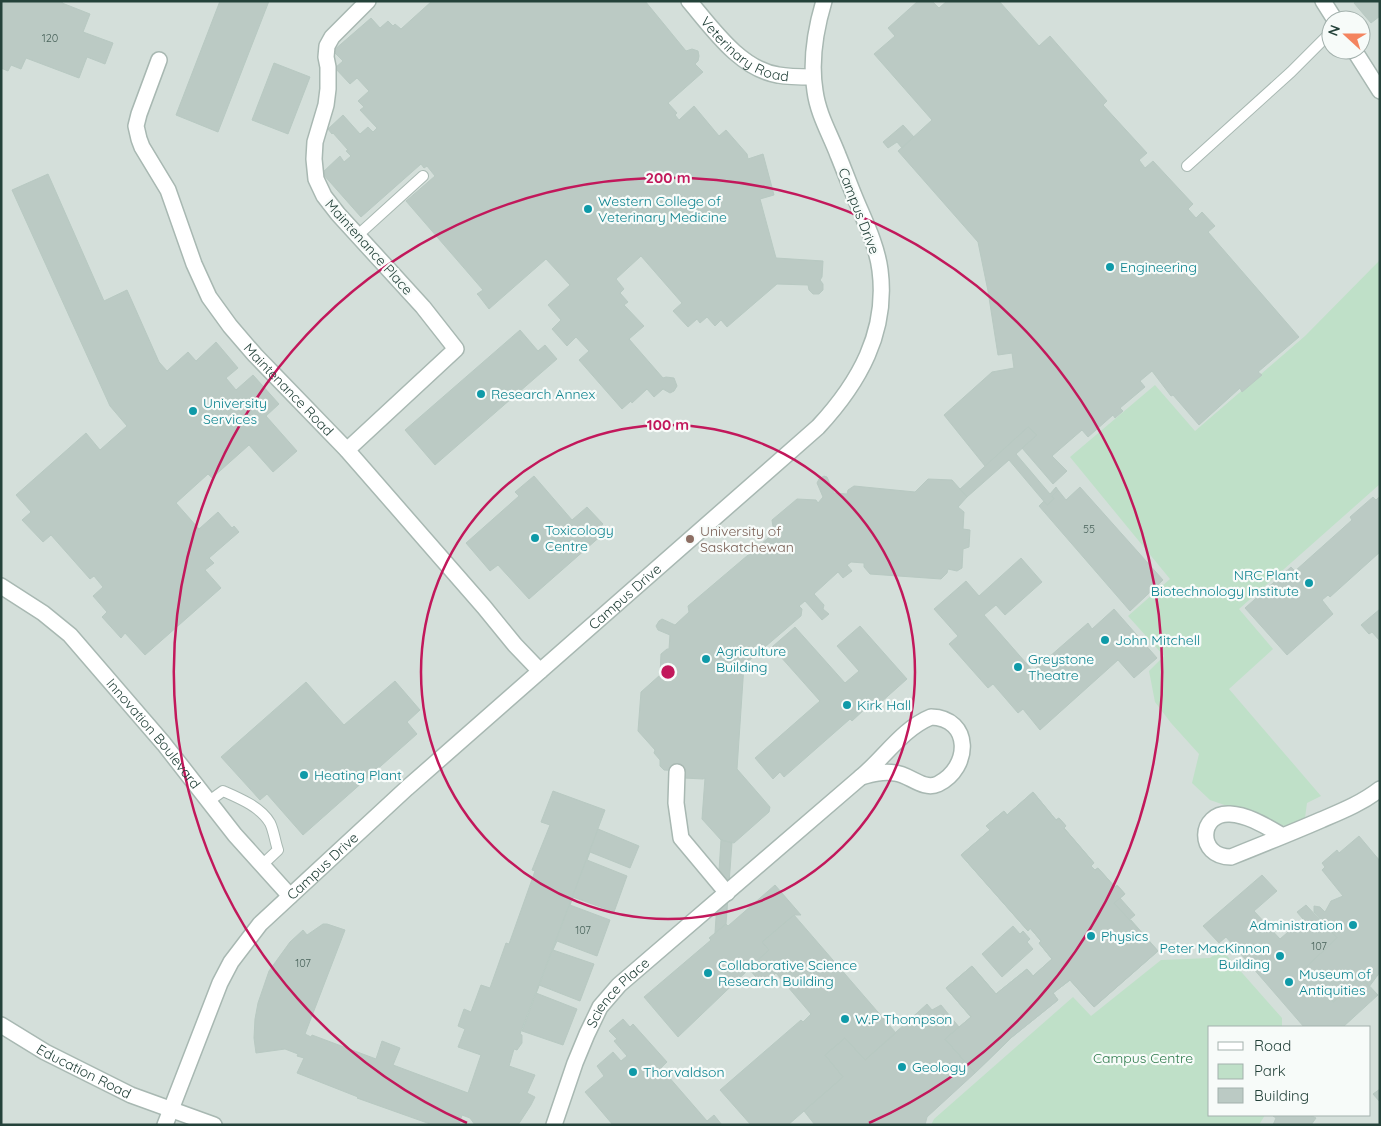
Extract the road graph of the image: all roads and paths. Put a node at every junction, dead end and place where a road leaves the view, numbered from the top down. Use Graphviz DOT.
graph roads {
  1 [pos="368,1"];
  2 [pos="689,1"];
  3 [pos="824,1"];
  4 [pos="1321,42"];
  5 [pos="158,60"];
  6 [pos="1360,60"];
  7 [pos="813,77"];
  8 [pos="1380,91"];
  9 [pos="1187,166"];
  10 [pos="423,176"];
  11 [pos="358,235"];
  12 [pos="347,450"];
  13 [pos="1,586"];
  14 [pos="540,671"];
  15 [pos="893,745"];
  16 [pos="677,772"];
  17 [pos="904,774"];
  18 [pos="861,777"];
  19 [pos="1380,789"];
  20 [pos="209,801"];
  21 [pos="1283,836"];
  22 [pos="262,865"];
  23 [pos="727,893"];
  24 [pos="290,896"];
  25 [pos="1,1025"];
  26 [pos="171,1110"];
  27 [pos="165,1125"];
  28 [pos="214,1125"];
  29 [pos="554,1125"];
  1 -- 11 [label="street, Maintenance Place"];
  2 -- 7 [label="street, Veterinary Road"];
  3 -- 7 [label="street, Campus Drive"];
  4 -- 9 [label="lane"];
  5 -- 12 [label="street, Maintenance Road"];
  6 -- 8 [label="street"];
  7 -- 14 [label="street, Campus Drive"];
  10 -- 11 [label="lane"];
  11 -- 12 [label="street, Maintenance Place"];
  12 -- 14 [label="street, Maintenance Road"];
  13 -- 20 [label="street, Innovation Boulevard"];
  14 -- 24 [label="street, Campus Drive"];
  15 -- 17 [label="street"];
  15 -- 17 [label="street, Science Place"];
  15 -- 18 [label="street, Science Place"];
  16 -- 23 [label="street"];
  17 -- 18 [label="street, Science Place"];
  18 -- 23 [label="street, Science Place"];
  19 -- 21 [label="street"];
  20 -- 22 [label="street, Innovation Boulevard"];
  20 -- 22 [label="lane"];
  21 -- 21 [label="street"];
  22 -- 24 [label="street, Innovation Boulevard"];
  23 -- 29 [label="street, Science Place"];
  24 -- 26 [label="street, Campus Drive"];
  25 -- 26 [label="street, Education Road"];
  26 -- 27 [label="street, Campus Drive"];
  26 -- 28 [label="street"];
}
